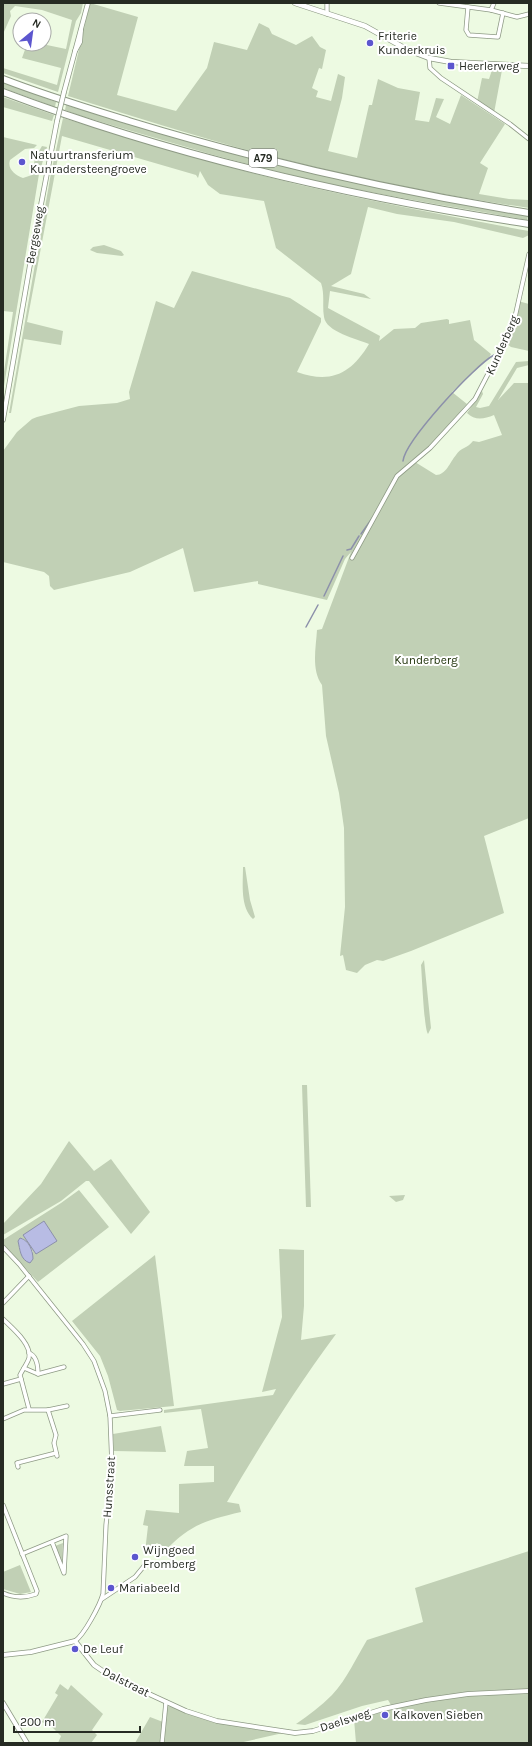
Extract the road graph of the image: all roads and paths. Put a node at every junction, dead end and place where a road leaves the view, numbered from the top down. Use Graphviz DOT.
graph roads {
  1 [pos="88,3"];
  2 [pos="295,3"];
  3 [pos="327,3"];
  4 [pos="441,3"];
  5 [pos="455,4"];
  6 [pos="492,4"];
  7 [pos="468,7"];
  8 [pos="491,10"];
  9 [pos="503,13"];
  10 [pos="327,14"];
  11 [pos="529,16"];
  12 [pos="429,58"];
  13 [pos="529,66"];
  14 [pos="3,79"];
  15 [pos="3,92"];
  16 [pos="529,139"];
  17 [pos="529,213"];
  18 [pos="528,224"];
  19 [pos="529,254"];
  20 [pos="3,420"];
  21 [pos="352,558"];
  22 [pos="3,1247"];
  23 [pos="30,1276"];
  24 [pos="3,1303"];
  25 [pos="3,1320"];
  26 [pos="29,1353"];
  27 [pos="24,1368"];
  28 [pos="64,1368"];
  29 [pos="38,1374"];
  30 [pos="21,1379"];
  31 [pos="3,1384"];
  32 [pos="67,1406"];
  33 [pos="28,1409"];
  34 [pos="48,1410"];
  35 [pos="160,1410"];
  36 [pos="110,1416"];
  37 [pos="3,1419"];
  38 [pos="18,1467"];
  39 [pos="3,1505"];
  40 [pos="52,1542"];
  41 [pos="22,1554"];
  42 [pos="144,1566"];
  43 [pos="3,1593"];
  44 [pos="102,1599"];
  45 [pos="75,1642"];
  46 [pos="3,1655"];
  47 [pos="529,1691"];
  48 [pos="3,1702"];
  49 [pos="166,1702"];
  50 [pos="186,1711"];
  51 [pos="27,1743"];
  52 [pos="162,1743"];
  1 -- 20 [label="street, Bergseweg, bridge"];
  2 -- 10 [label="main road"];
  3 -- 10 [label="street"];
  4 -- 5 [label="street"];
  5 -- 7 [label="street"];
  6 -- 8 [label="street"];
  7 -- 8 [label="street"];
  7 -- 9 [label="street"];
  8 -- 9 [label="street"];
  9 -- 11 [label="street"];
  10 -- 12 [label="main road"];
  12 -- 13 [label="main road"];
  12 -- 16 [label="street"];
  14 -- 17 [label="highway, A79"];
  15 -- 18 [label="highway, A79"];
  19 -- 21 [label="street, Kunderberg"];
  22 -- 23 [label="street, Hunsstraat"];
  23 -- 24 [label="street"];
  23 -- 36 [label="street, Hunsstraat"];
  25 -- 26 [label="street"];
  26 -- 27 [label="street"];
  26 -- 29 [label="street"];
  27 -- 29 [label="street"];
  27 -- 30 [label="street"];
  28 -- 29 [label="street"];
  30 -- 31 [label="street"];
  30 -- 33 [label="street"];
  32 -- 34 [label="street"];
  33 -- 34 [label="street"];
  33 -- 37 [label="street"];
  34 -- 38 [label="street"];
  35 -- 36 [label="street"];
  36 -- 44 [label="street, Hunsstraat"];
  39 -- 41 [label="street"];
  40 -- 40 [label="street"];
  40 -- 41 [label="street"];
  41 -- 43 [label="street"];
  42 -- 44 [label="street"];
  44 -- 45 [label="street, Hunsstraat"];
  45 -- 46 [label="street"];
  45 -- 49 [label="street, Dalstraat"];
  47 -- 50 [label="street, Daelsweg"];
  48 -- 51 [label="street"];
  49 -- 50 [label="street, Dalstraat"];
  49 -- 52 [label="street"];
}
